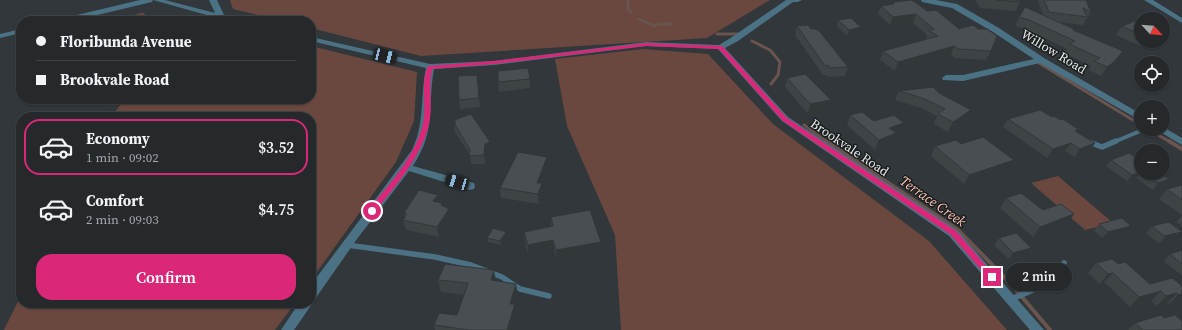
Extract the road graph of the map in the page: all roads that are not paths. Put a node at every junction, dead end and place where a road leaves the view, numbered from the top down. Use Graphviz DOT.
graph roads {
  1 [pos="149,0"];
  2 [pos="157,0"];
  3 [pos="213,0"];
  4 [pos="798,0"];
  5 [pos="925,0"];
  6 [pos="1148,0"];
  7 [pos="952,3"];
  8 [pos="83,16"];
  9 [pos="217,16"];
  10 [pos="221,16"];
  11 [pos="1182,21"];
  12 [pos="16,32"];
  13 [pos="0,36"];
  14 [pos="316,39"];
  15 [pos="720,47"];
  16 [pos="1041,60"];
  17 [pos="430,67"];
  18 [pos="946,78"];
  19 [pos="1134,114"];
  20 [pos="1134,134"];
  21 [pos="1170,135"];
  22 [pos="1084,140"];
  23 [pos="1182,142"];
  24 [pos="406,167"];
  25 [pos="470,186"];
  26 [pos="346,244"];
  27 [pos="1064,263"];
  28 [pos="316,288"];
  29 [pos="549,296"];
  30 [pos="1012,299"];
  31 [pos="302,308"];
  32 [pos="287,330"];
  33 [pos="1038,330"];
  1 -- 8 [label="street"];
  2 -- 9 [label="street"];
  3 -- 10 [label="street"];
  4 -- 15 [label="street"];
  5 -- 7 [label="street, Willow Road"];
  6 -- 11 [label="street"];
  7 -- 16 [label="street, Willow Road"];
  12 -- 13 [label="street"];
  14 -- 17 [label="street"];
  15 -- 17 [label="street"];
  15 -- 30 [label="street, Brookvale Road"];
  16 -- 18 [label="street"];
  16 -- 19 [label="street, Willow Road"];
  17 -- 24 [label="street"];
  20 -- 22 [label="lane"];
  21 -- 23 [label="street"];
  24 -- 25 [label="street"];
  24 -- 26 [label="street"];
  26 -- 28 [label="street"];
  26 -- 29 [label="lane"];
  27 -- 30 [label="lane"];
  30 -- 33 [label="street, Brookvale Road"];
  31 -- 32 [label="street"];
}
